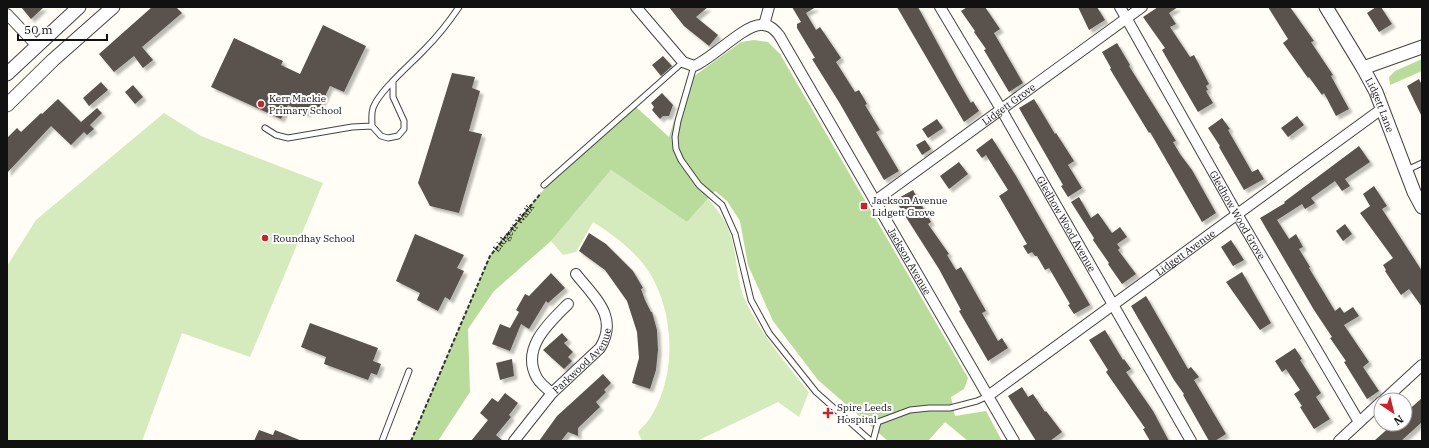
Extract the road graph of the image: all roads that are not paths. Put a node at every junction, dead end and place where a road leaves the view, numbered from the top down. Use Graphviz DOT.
graph roads {
  1 [pos="79,7"];
  2 [pos="113,7"];
  3 [pos="460,7"];
  4 [pos="636,7"];
  5 [pos="769,7"];
  6 [pos="940,7"];
  7 [pos="1120,7"];
  8 [pos="1142,7"];
  9 [pos="1326,7"];
  10 [pos="7,14"];
  11 [pos="1126,18"];
  12 [pos="764,25"];
  13 [pos="1422,47"];
  14 [pos="32,50"];
  15 [pos="683,62"];
  16 [pos="694,66"];
  17 [pos="1363,68"];
  18 [pos="43,70"];
  19 [pos="7,74"];
  20 [pos="393,82"];
  21 [pos="7,106"];
  22 [pos="1383,108"];
  23 [pos="1001,110"];
  24 [pos="372,126"];
  25 [pos="265,128"];
  26 [pos="1422,163"];
  27 [pos="1406,171"];
  28 [pos="544,185"];
  29 [pos="875,201"];
  30 [pos="1422,208"];
  31 [pos="1237,214"];
  32 [pos="576,274"];
  33 [pos="568,304"];
  34 [pos="1112,305"];
  35 [pos="1422,366"];
  36 [pos="409,371"];
  37 [pos="1393,392"];
  38 [pos="552,393"];
  39 [pos="988,396"];
  40 [pos="1373,409"];
  41 [pos="1359,422"];
  42 [pos="382,441"];
  43 [pos="514,441"];
  44 [pos="872,441"];
  45 [pos="1014,441"];
  46 [pos="1191,441"];
  47 [pos="1339,441"];
  1 -- 14 [label="street"];
  2 -- 18 [label="street"];
  3 -- 20 [label="lane"];
  4 -- 15 [label="street"];
  5 -- 12 [label="street"];
  6 -- 23 [label="street, Gledhow Wood Avenue"];
  7 -- 11 [label="street, Gledhow Wood Grove"];
  8 -- 11 [label="street, Lidgett Grove"];
  9 -- 17 [label="street, Lidgett Lane"];
  10 -- 14 [label="street"];
  11 -- 23 [label="street, Lidgett Grove"];
  11 -- 31 [label="street, Gledhow Wood Grove"];
  12 -- 16 [label="street"];
  12 -- 29 [label="street, Jackson Avenue"];
  13 -- 17 [label="street"];
  14 -- 18 [label="street"];
  14 -- 19 [label="street"];
  15 -- 16 [label="street"];
  15 -- 28 [label="lane"];
  16 -- 44 [label="lane"];
  17 -- 22 [label="street, Lidgett Lane"];
  18 -- 21 [label="street"];
  20 -- 24 [label="lane"];
  20 -- 24 [label="lane"];
  22 -- 27 [label="street, Lidgett Lane"];
  22 -- 31 [label="street, Lidgett Avenue"];
  23 -- 29 [label="street, Lidgett Grove"];
  23 -- 34 [label="street, Gledhow Wood Avenue"];
  24 -- 25 [label="lane"];
  26 -- 27 [label="lane"];
  27 -- 30 [label="street, Lidgett Lane"];
  29 -- 39 [label="street, Jackson Avenue"];
  31 -- 34 [label="street, Lidgett Avenue"];
  31 -- 41 [label="street, Gledhow Wood Grove"];
  32 -- 38 [label="street, Parkwood Avenue"];
  33 -- 38 [label="street"];
  34 -- 39 [label="street, Lidgett Avenue"];
  34 -- 46 [label="street, Gledhow Wood Avenue"];
  35 -- 37 [label="street"];
  36 -- 42 [label="lane"];
  38 -- 43 [label="street, Parkwood Avenue"];
  39 -- 44 [label="lane"];
  39 -- 45 [label="street, Jackson Avenue"];
  40 -- 41 [label="street"];
  41 -- 47 [label="street"];
}
